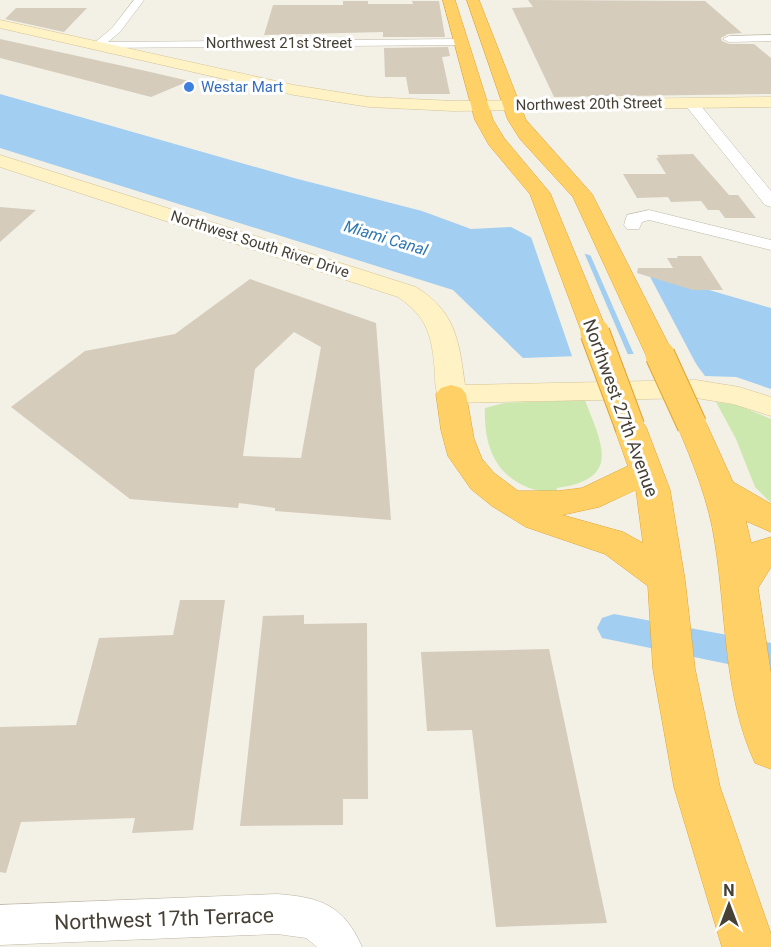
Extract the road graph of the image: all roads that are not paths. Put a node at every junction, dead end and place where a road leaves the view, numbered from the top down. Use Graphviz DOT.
graph roads {
  1 [pos="139,0"];
  2 [pos="449,0"];
  3 [pos="473,0"];
  4 [pos="0,24"];
  5 [pos="771,38"];
  6 [pos="729,39"];
  7 [pos="461,42"];
  8 [pos="218,44"];
  9 [pos="97,46"];
  10 [pos="182,65"];
  11 [pos="771,102"];
  12 [pos="691,103"];
  13 [pos="512,105"];
  14 [pos="479,106"];
  15 [pos="0,161"];
  16 [pos="771,201"];
  17 [pos="633,225"];
  18 [pos="771,245"];
  19 [pos="451,394"];
  20 [pos="771,407"];
  21 [pos="647,470"];
  22 [pos="719,489"];
  23 [pos="510,501"];
  24 [pos="771,520"];
  25 [pos="771,550"];
  26 [pos="666,580"];
  27 [pos="740,588"];
  28 [pos="769,743"];
  29 [pos="0,925"];
  30 [pos="334,936"];
  31 [pos="749,947"];
  1 -- 9 [label="street"];
  2 -- 7 [label="highway, Northwest 27th Avenue"];
  3 -- 13 [label="highway"];
  4 -- 9 [label="main road, Northwest 20th Street"];
  5 -- 6 [label="street"];
  7 -- 8 [label="street, Northwest 21st Street"];
  7 -- 14 [label="highway, Northwest 27th Avenue"];
  8 -- 9 [label="street, Northwest 21st Street"];
  8 -- 10 [label="street"];
  9 -- 10 [label="main road, Northwest 20th Street"];
  10 -- 14 [label="main road, Northwest 20th Street"];
  11 -- 12 [label="main road, Northwest 20th Street"];
  12 -- 13 [label="main road, Northwest 20th Street"];
  12 -- 16 [label="street"];
  13 -- 14 [label="main road, Northwest 20th Street"];
  13 -- 22 [label="highway, bridge"];
  14 -- 21 [label="highway, Northwest 27th Avenue, bridge"];
  15 -- 19 [label="main road, Northwest South River Drive"];
  17 -- 18 [label="street"];
  19 -- 20 [label="main road"];
  19 -- 23 [label="highway"];
  21 -- 23 [label="highway"];
  21 -- 26 [label="highway, Northwest 27th Avenue"];
  22 -- 24 [label="highway"];
  22 -- 27 [label="highway"];
  23 -- 26 [label="highway"];
  25 -- 27 [label="highway"];
  26 -- 31 [label="highway, Northwest 27th Avenue"];
  27 -- 28 [label="highway"];
  29 -- 30 [label="street, Northwest 17th Terrace"];
}
